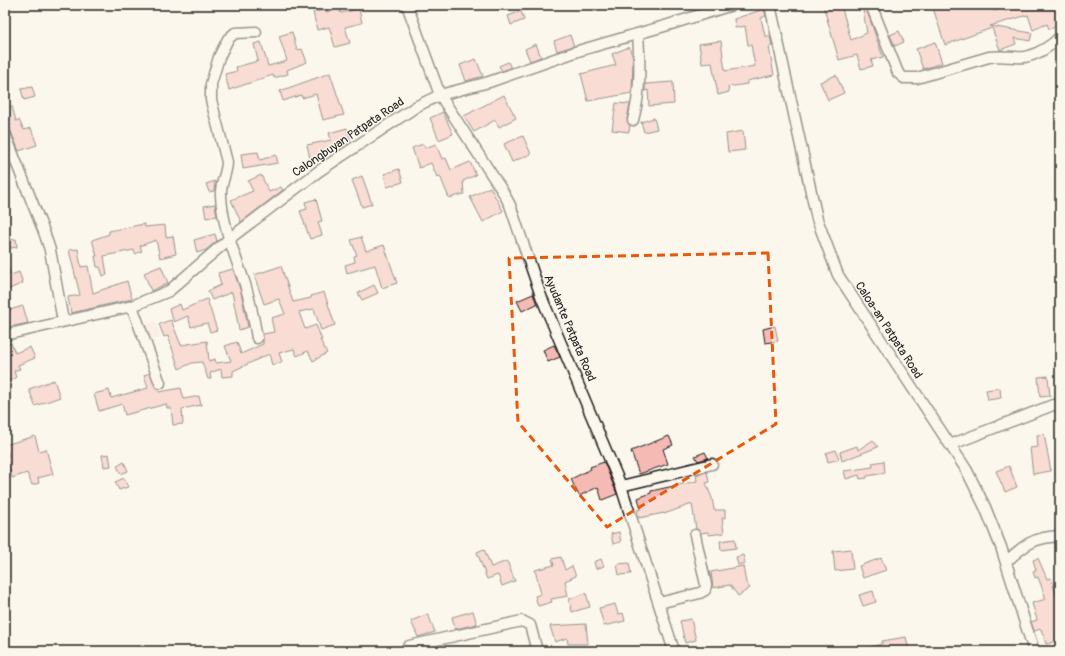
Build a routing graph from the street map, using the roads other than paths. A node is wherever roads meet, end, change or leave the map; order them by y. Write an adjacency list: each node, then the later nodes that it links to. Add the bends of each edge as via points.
1 (407, 5): 8 (street, Ayudante Patpata Road)
2 (732, 5): 6 (street, Calongbuyan Patpata Road)
3 (770, 5): 18 (street, Caloa-an Patpata Road, via 817,219 838,275)
4 (871, 5): 7 (street, via 898,73 904,78 917,78 998,55 1024,57 1034,54)
5 (256, 32): 11 (street, via 235,33 228,39 219,57 211,84 211,100 227,162 221,194)
6 (638, 34): 8 (street, Calongbuyan Patpata Road, via 578,51 489,82); 9 (street, via 640,88)
7 (1060, 37)
8 (440, 95): 11 (street, Calongbuyan Patpata Road, via 417,106 319,171); 20 (street, Ayudante Patpata Road, via 504,192 541,296)
9 (633, 120)
10 (5, 134): 13 (street, via 44,232 53,264)
11 (229, 239): 12 (street, Calongbuyan Patpata Road, via 164,294); 15 (street, via 245,286)
12 (132, 306): 13 (street, Calongbuyan Patpata Road); 16 (street)
13 (63, 321): 14 (street, Calongbuyan Patpata Road)
14 (5, 335)
15 (257, 338)
16 (160, 383)
17 (1060, 406): 18 (street, via 1053,405)
18 (950, 445): 23 (street, Caloa-an Patpata Road, via 966,469 985,508)
19 (712, 464): 20 (street)
20 (621, 486): 24 (street, Ayudante Patpata Road)
21 (695, 535): 24 (street, via 706,585 704,590)
22 (1060, 536): 23 (street, via 1040,537 1031,541)
23 (1006, 562): 28 (street, Caloa-an Patpata Road)
24 (659, 603): 27 (street, Ayudante Patpata Road)
25 (404, 651): 26 (street, via 409,646 522,621 530,625)
26 (537, 651)
27 (674, 651)
28 (1034, 651)

